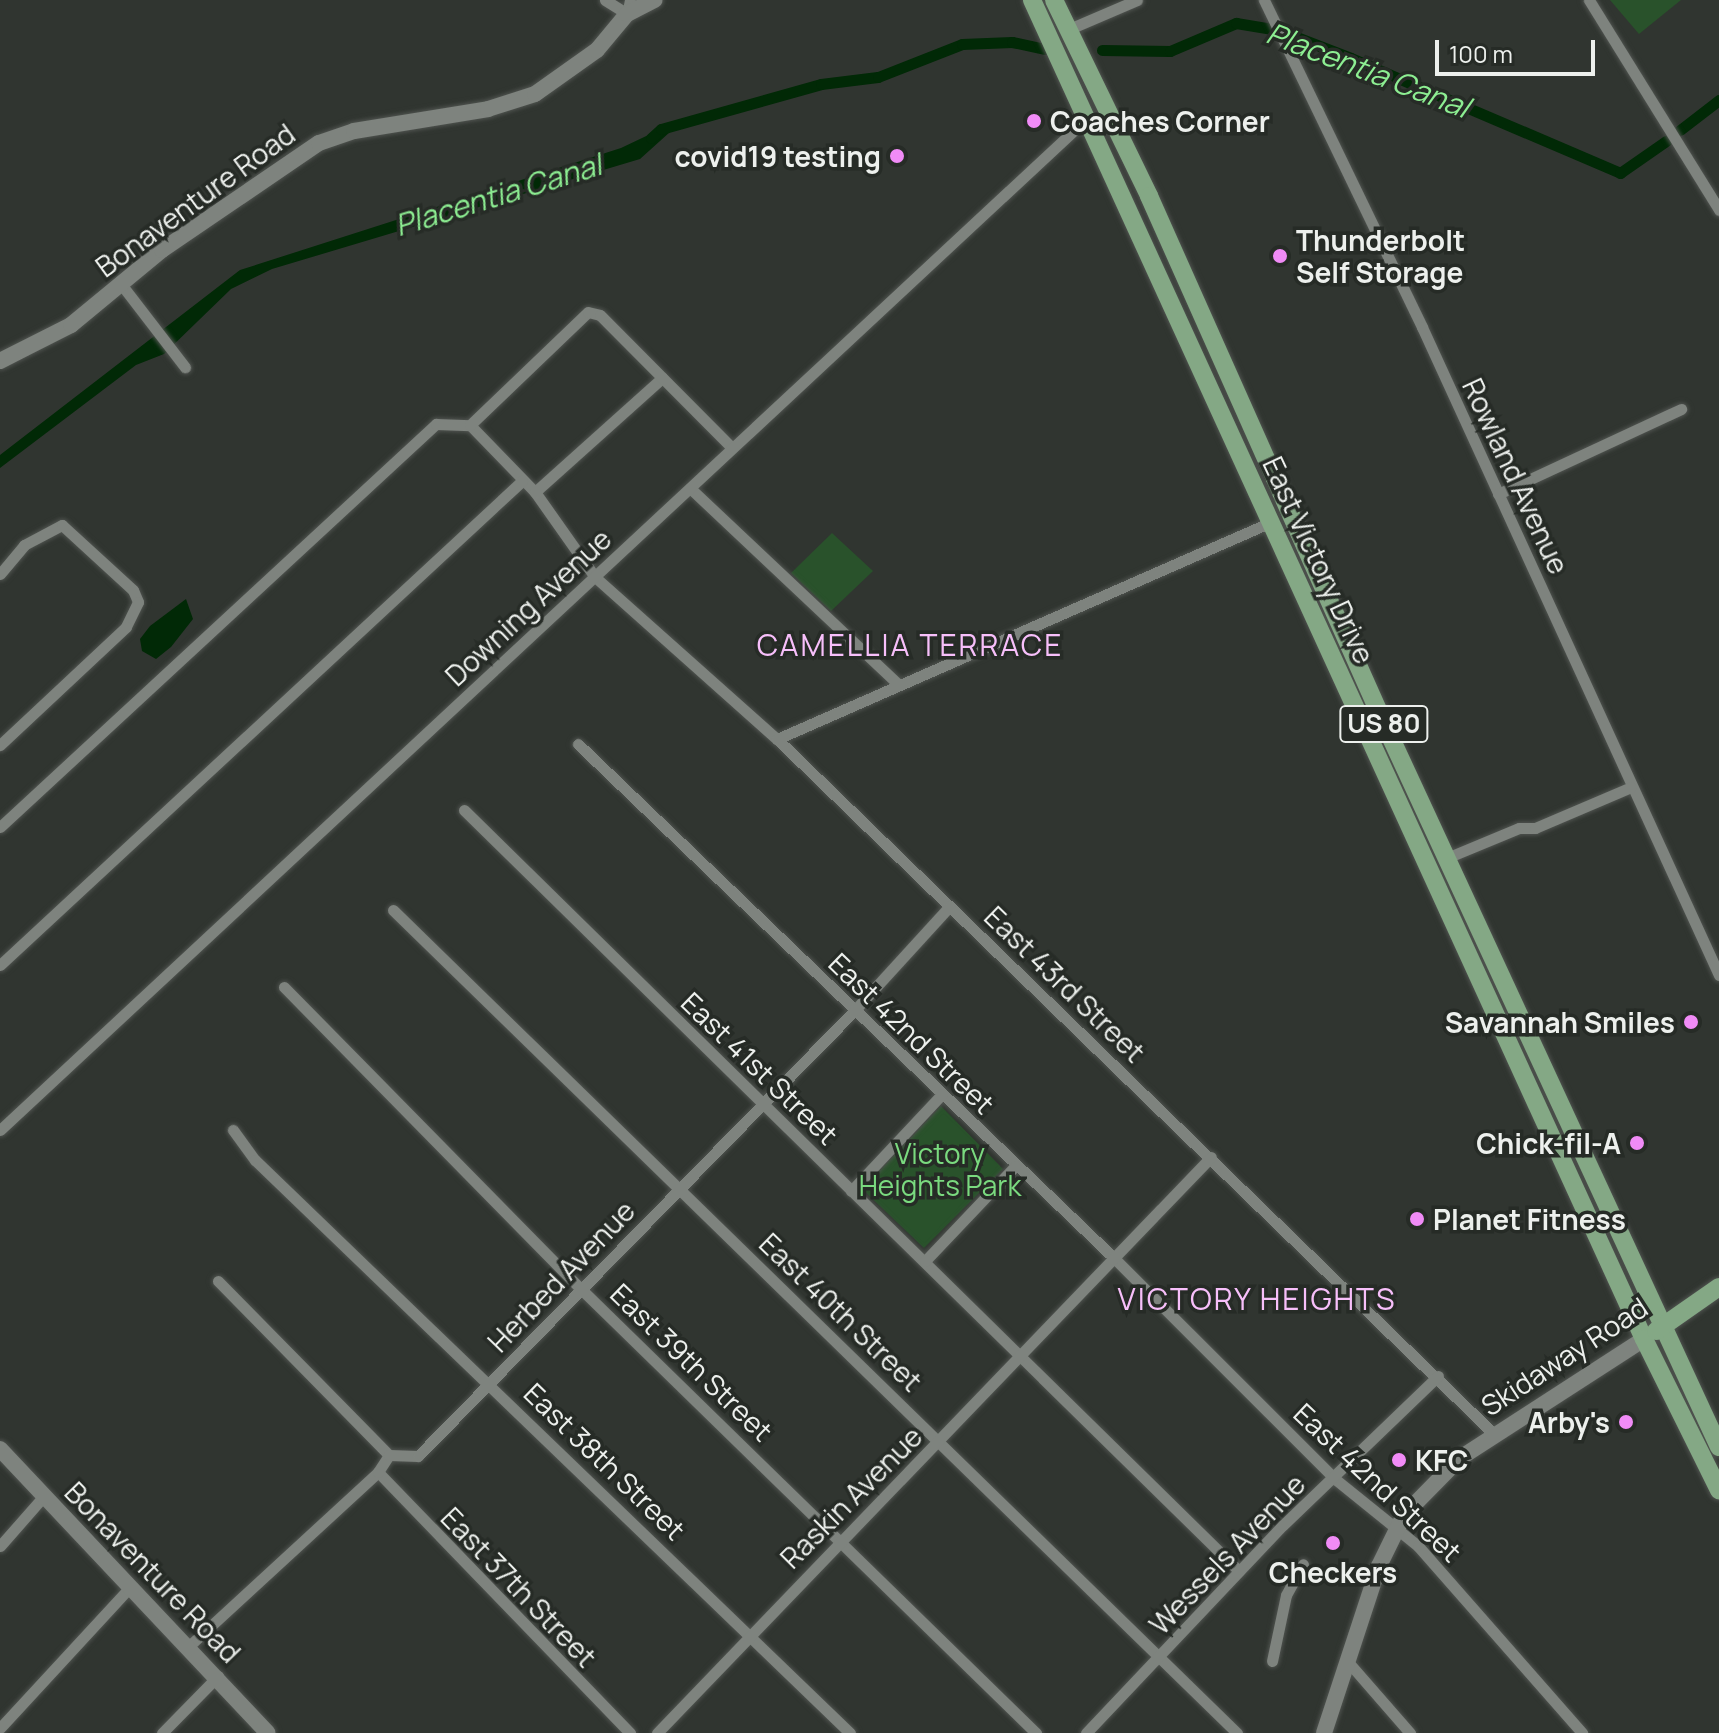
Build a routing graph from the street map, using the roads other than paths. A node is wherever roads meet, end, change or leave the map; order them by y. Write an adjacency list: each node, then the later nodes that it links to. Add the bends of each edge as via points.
1 (605, 0): 8 (street)
2 (655, 0): 8 (street)
3 (1032, 0): 10 (main road, East Victory Drive / US 80)
4 (1054, 0): 9 (main road, East Victory Drive / US 80)
5 (1137, 0): 9 (street)
6 (1264, 0): 25 (street, Rowland Avenue)
7 (1589, 0): 12 (street)
8 (629, 7): 13 (street, Bonaventure Road, via 597,50 535,94 488,109 354,131 319,143 244,191)
9 (1067, 30): 11 (main road, East Victory Drive / US 80)
10 (1087, 118): 11 (main road, via 1100,120 1126,172); 19 (main road, East Victory Drive / US 80); 21 (street, Downing Avenue)
11 (1143, 185): 18 (main road, East Victory Drive / US 80)
12 (1719, 210)
13 (121, 284): 14 (street, Bonaventure Road, via 71,325); 15 (street)
14 (0, 361)
15 (185, 367)
16 (662, 378): 20 (street, via 600,315 588,312); 21 (street); 24 (street)
17 (1681, 409): 25 (street)
18 (1245, 413): 19 (main road); 30 (main road, East Victory Drive / US 80)
19 (1225, 421): 26 (main road, East Victory Drive / US 80)
20 (470, 425): 22 (street, East 43rd Street); 36 (street, via 436,424)
21 (731, 447): 23 (street, Downing Avenue)
22 (522, 481): 24 (street, East 43rd Street); 40 (street)
23 (691, 489): 28 (street, Downing Avenue); 29 (street)
24 (535, 492): 28 (street, East 43rd Street)
25 (1498, 494): 34 (street, Rowland Avenue)
26 (1271, 522): 29 (street); 30 (main road, East Victory Drive / US 80)
27 (0, 574): 33 (street, via 24,545 62,525 133,590 138,602 126,627)
28 (595, 577): 31 (street, East 43rd Street); 46 (street, Downing Avenue)
29 (898, 684): 31 (street)
30 (1369, 714): 37 (main road, East Victory Drive / US 80); 58 (main road, East Victory Drive / US 80)
31 (777, 739): 38 (street, East 43rd Street)
32 (578, 744): 43 (street, East 42nd Street)
33 (0, 745)
34 (1631, 787): 37 (street); 41 (street, Rowland Avenue)
35 (464, 810): 45 (street, East 41st Street)
36 (0, 827)
37 (1449, 857): 57 (main road, East Victory Drive / US 80)
38 (949, 907): 43 (street, Herbed Avenue); 48 (street, East 43rd Street)
39 (393, 910): 50 (street, East 40th Street)
40 (0, 965)
41 (1719, 975)
42 (284, 987): 56 (street, East 39th Street)
43 (854, 1011): 44 (street, East 42nd Street); 45 (street, Herbed Avenue)
44 (942, 1094): 49 (street, East 42nd Street); 51 (street)
45 (763, 1105): 50 (street, Herbed Avenue); 51 (street, East 41st Street)
46 (0, 1130)
47 (233, 1130): 61 (street, East 38th Street, via 255,1160)
48 (1211, 1157): 52 (street, Raskin Avenue); 60 (street, East 43rd Street)
49 (1015, 1166): 52 (street, East 42nd Street); 53 (street)
50 (680, 1188): 56 (street, Herbed Avenue); 63 (street, East 40th Street)
51 (851, 1191): 53 (street, East 41st Street)
52 (1114, 1258): 59 (street, Raskin Avenue); 68 (street, East 42nd Street)
53 (925, 1261): 59 (street, East 41st Street)
54 (218, 1281): 66 (street)
55 (1719, 1287): 57 (main road, Skidaway Road)
56 (581, 1289): 61 (street, Herbed Avenue); 72 (street, East 39th Street)
57 (1666, 1324): 58 (main road, Skidaway Road); 64 (main road, East Victory Drive / US 80)
58 (1644, 1339): 62 (street, Skidaway Road); 69 (main road, East Victory Drive / US 80)
59 (1020, 1356): 63 (street, Raskin Avenue); 75 (street, East 41st Street)
60 (1438, 1376): 62 (street, East 43rd Street); 68 (street, Wessels Avenue)
61 (491, 1384): 66 (street, Herbed Avenue, via 418,1456); 77 (street, East 38th Street)
62 (1494, 1434): 71 (street, Skidaway Road, via 1428,1486)
63 (940, 1443): 72 (street, Raskin Avenue); 79 (street, East 40th Street)
64 (1719, 1447)
65 (0, 1449): 70 (street, Bonaventure Road)
66 (389, 1455): 67 (street)
67 (378, 1472): 78 (street); 86 (street, East 37th Street)
68 (1335, 1479): 71 (street, East 42nd Street); 75 (street, Wessels Avenue)
69 (1719, 1490)
70 (44, 1496): 73 (street); 76 (street, Bonaventure Road)
71 (1395, 1530): 81 (street, Skidaway Road); 94 (street, East 42nd Street, via 1418,1546)
72 (839, 1539): 77 (street, Raskin Avenue); 89 (street, East 39th Street)
73 (0, 1546)
74 (1303, 1564): 80 (street, via 1286,1595)
75 (1239, 1571): 79 (street, Wessels Avenue)
76 (129, 1588): 78 (street, Bonaventure Road); 83 (street)
77 (750, 1635): 87 (street, Raskin Avenue); 88 (street, East 38th Street)
78 (189, 1646): 82 (street, Bonaventure Road)
79 (1159, 1657): 90 (street, Wessels Avenue); 91 (street, East 40th Street)
80 (1272, 1661)
81 (1349, 1663): 92 (street, Skidaway Road); 93 (street)
82 (218, 1676): 84 (street); 85 (street, Bonaventure Road)
83 (0, 1728)
84 (162, 1733)
85 (268, 1733)
86 (630, 1733)
87 (657, 1733)
88 (850, 1733)
89 (1036, 1733)
90 (1086, 1733)
91 (1237, 1733)
92 (1324, 1733)
93 (1410, 1733)
94 (1582, 1733)

